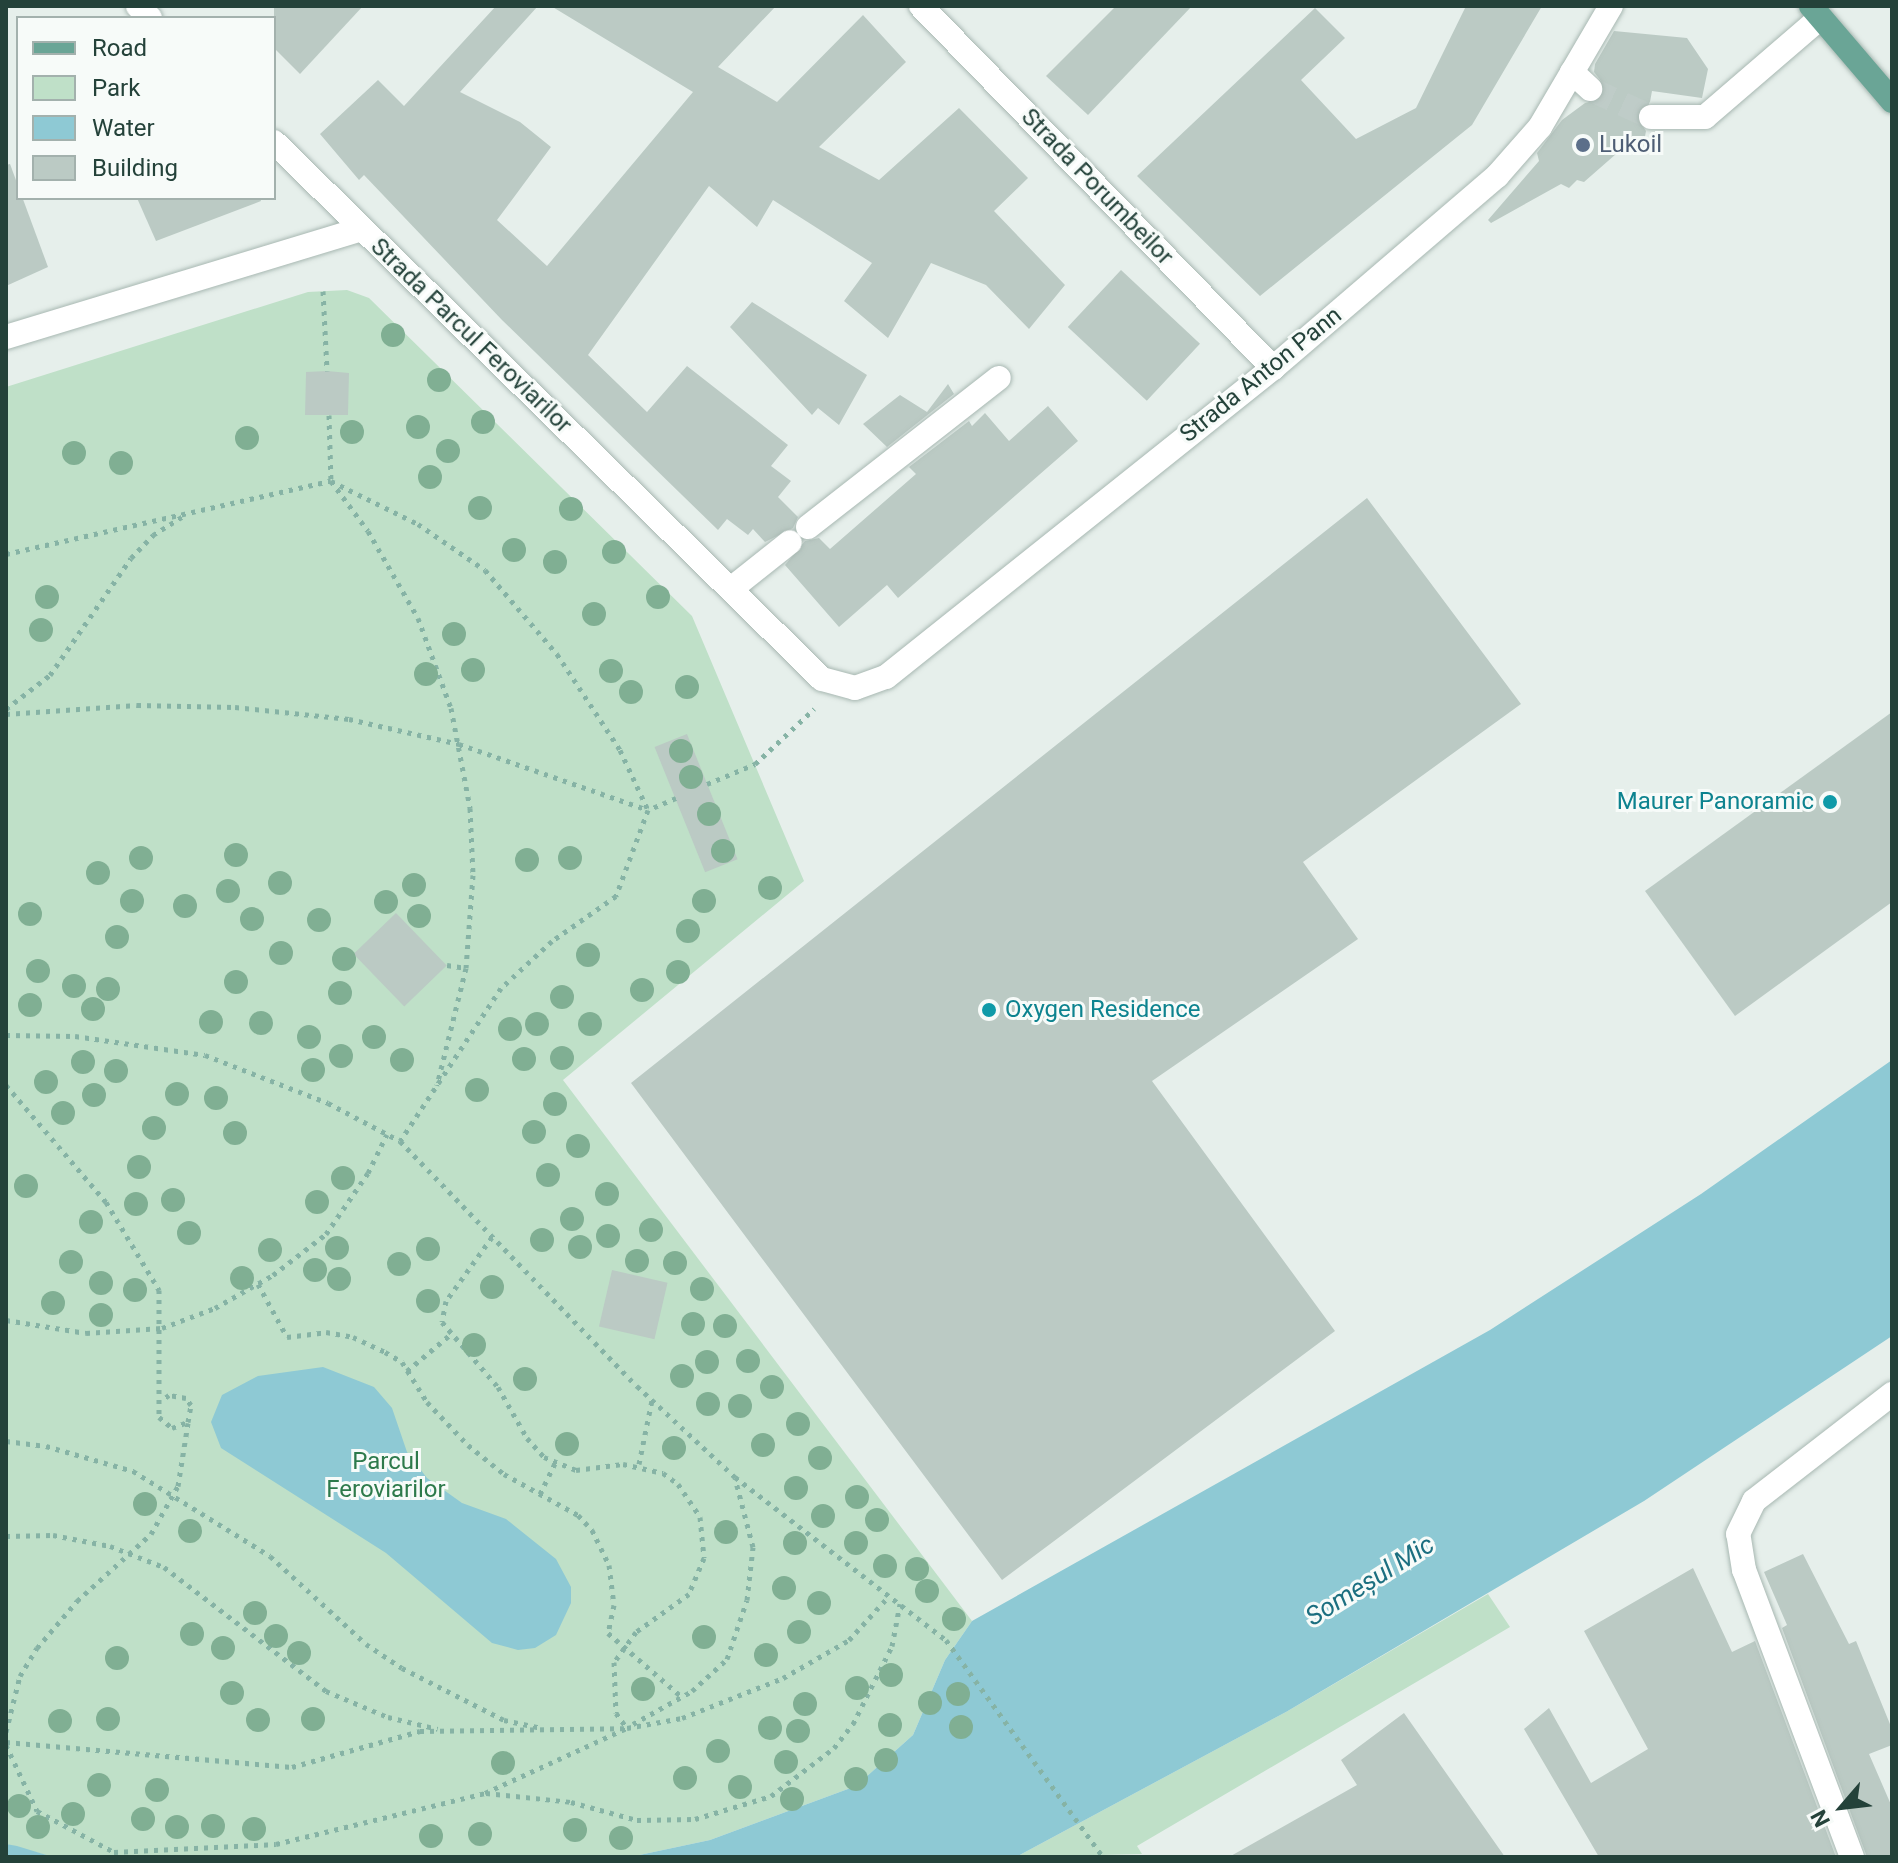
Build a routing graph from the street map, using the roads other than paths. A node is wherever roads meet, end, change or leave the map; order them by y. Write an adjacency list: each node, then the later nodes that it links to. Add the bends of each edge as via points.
1 (921, 6): 11 (street, Strada Porumbeilor)
2 (1611, 6): 4 (street, Strada Anton Pann)
3 (1816, 12): 6 (main road); 7 (street, via 1705,117)
4 (1572, 72): 5 (street); 11 (street, Strada Anton Pann, via 1540,127 1497,176)
5 (1590, 89)
6 (1892, 101)
7 (1651, 117)
8 (276, 144): 9 (street)
9 (361, 229): 10 (street, Strada Parcul Feroviarilor); 13 (street, Strada Parcul Feroviarilor)
10 (6, 337)
11 (1273, 368): 14 (street, Strada Anton Pann, via 886,677)
12 (999, 378): 13 (street)
13 (731, 589): 14 (street, Strada Parcul Feroviarilor, via 822,679)
14 (855, 688)
15 (1892, 1394): 16 (street, via 1754,1501 1738,1534 1744,1570)
16 (1852, 1857)

